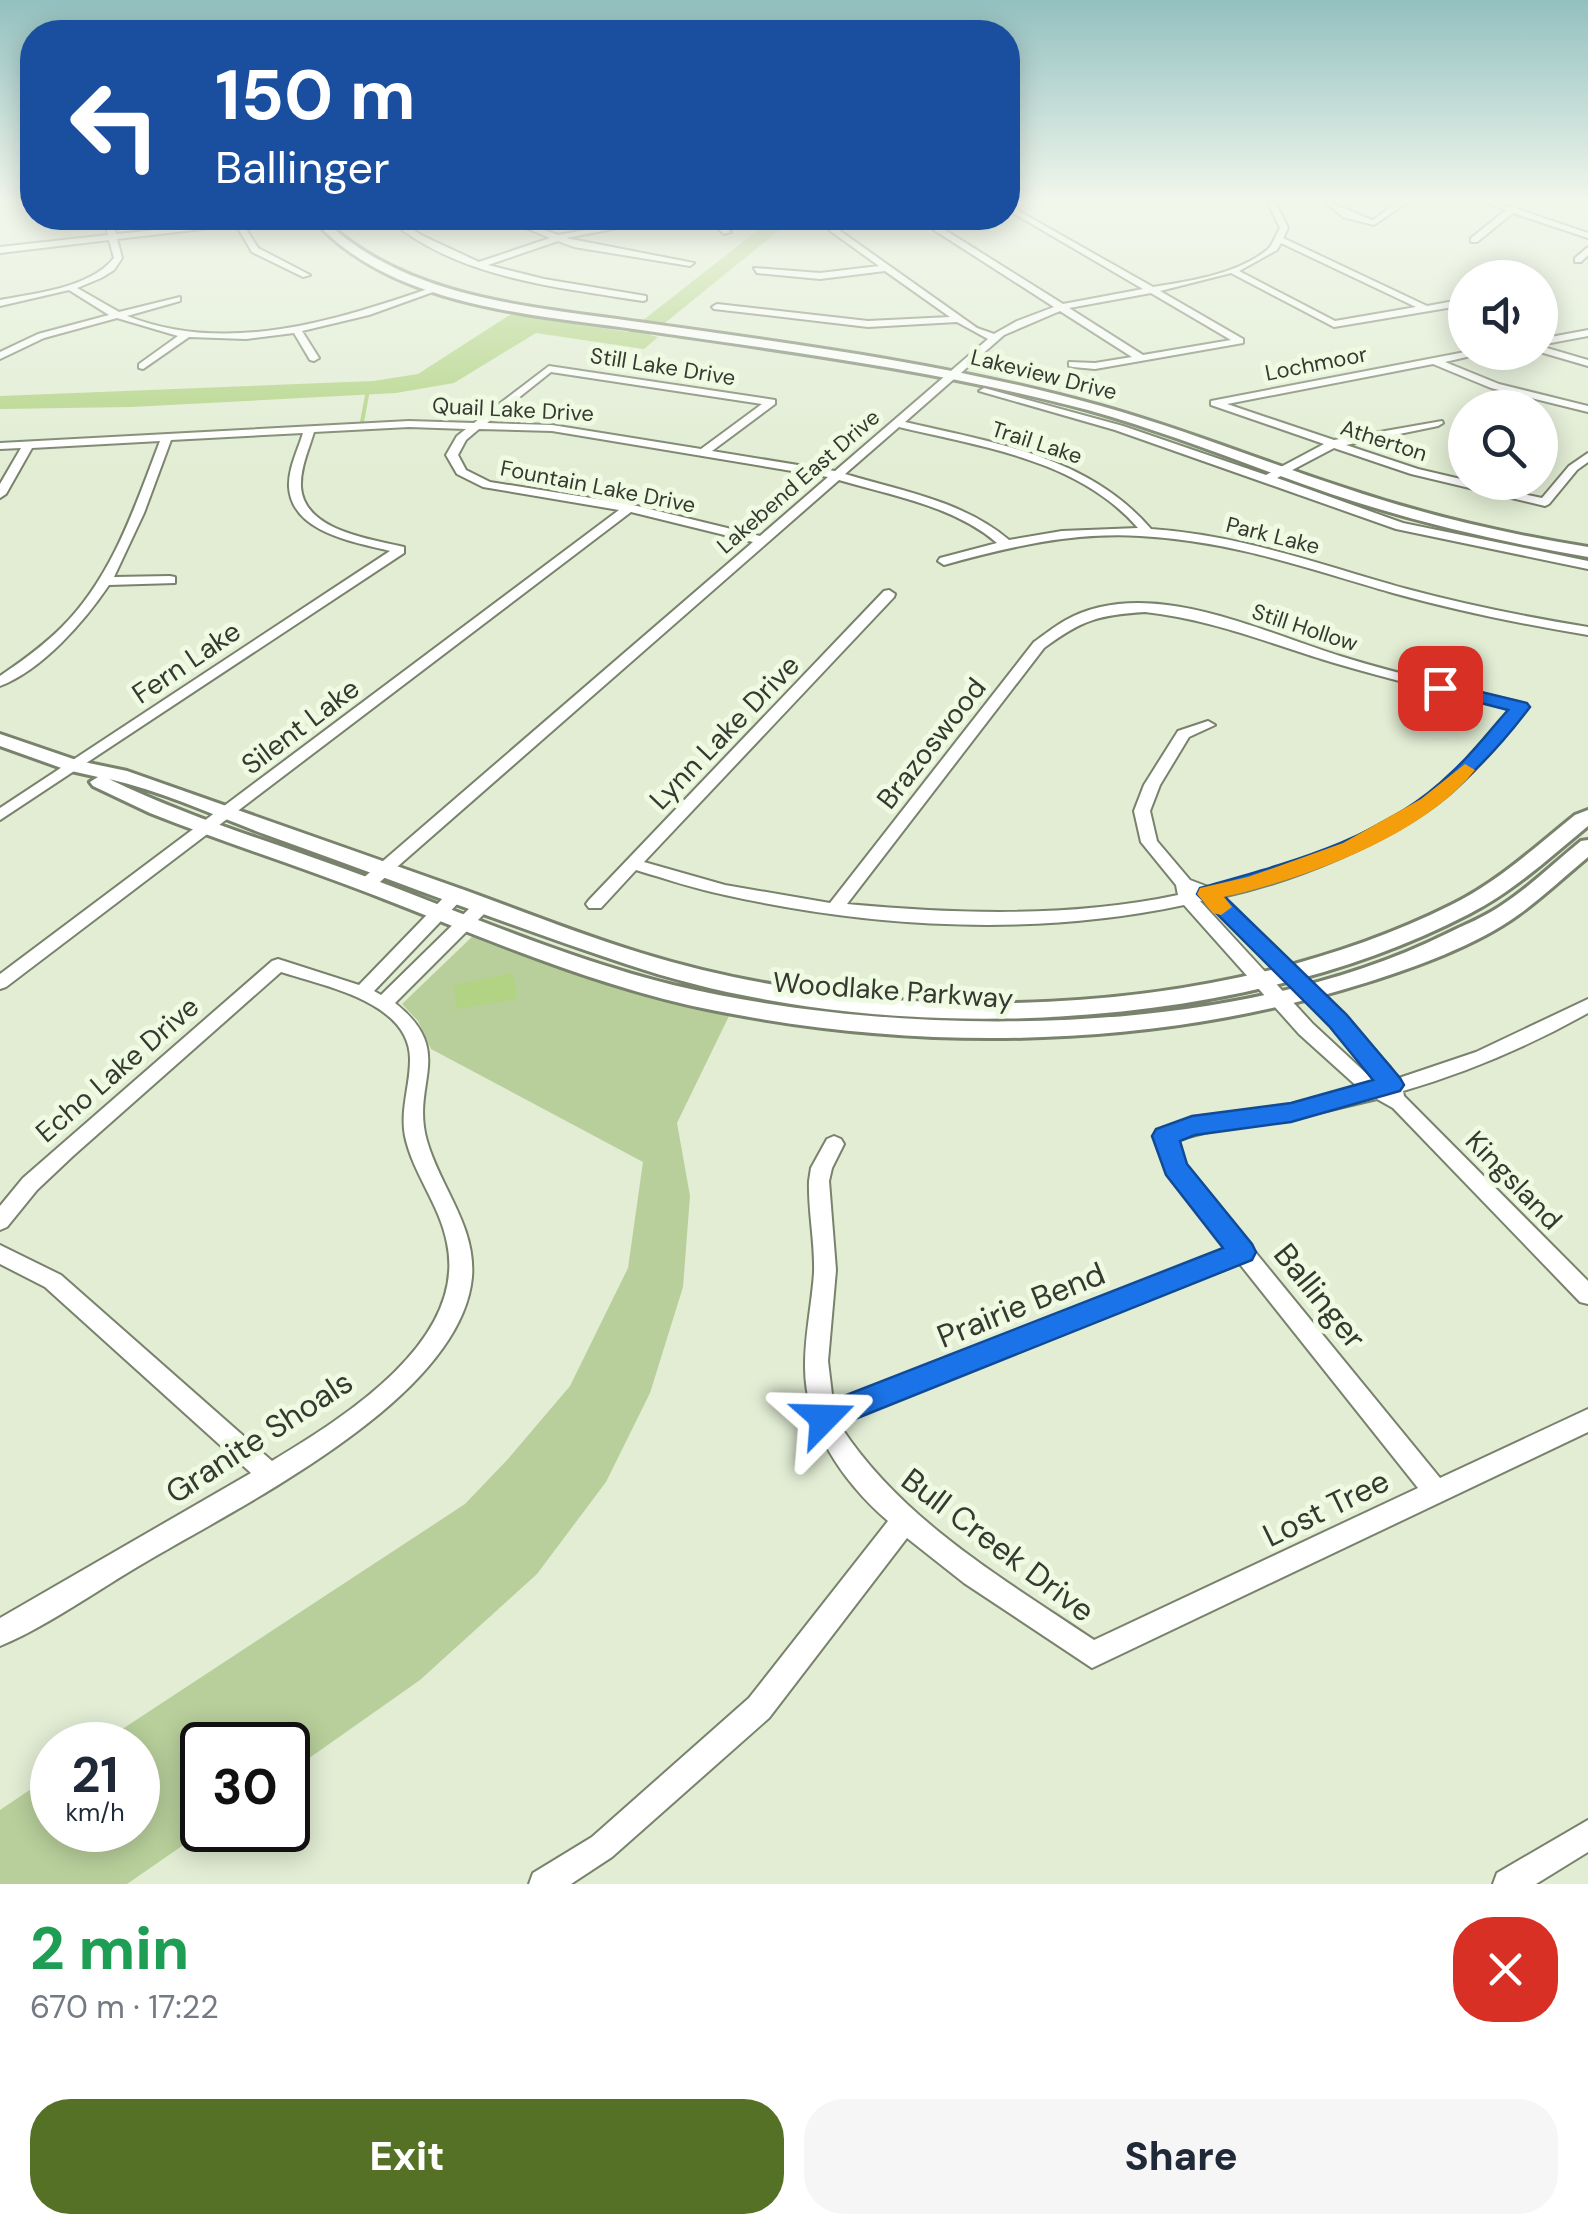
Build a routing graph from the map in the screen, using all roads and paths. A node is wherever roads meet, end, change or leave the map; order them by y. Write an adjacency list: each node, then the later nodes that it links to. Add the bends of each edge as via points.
1 (48, 291): 14 (street)
2 (76, 291): 19 (street)
3 (432, 291): 21 (street)
4 (452, 291): 36 (street, Lakeview Drive, via 534,311)
5 (600, 291): 12 (street)
6 (918, 291): 20 (street)
7 (1037, 291): 17 (street)
8 (1146, 291): 17 (street, Lakebend East Drive)
9 (1153, 291): 29 (street, via 1240,341)
10 (1272, 291): 18 (street, via 1334,324)
11 (1388, 291): 18 (street)
12 (642, 298)
13 (177, 299): 19 (street)
14 (0, 303)
15 (1448, 305): 18 (street)
16 (717, 306): 20 (street, via 888,328)
17 (1062, 307): 24 (street, Lakebend East Drive); 29 (street)
18 (1425, 309)
19 (117, 315): 22 (street); 27 (street)
20 (958, 320): 24 (street)
21 (296, 330): 22 (street); 28 (street)
22 (188, 333): 34 (street)
23 (1588, 333): 25 (street)
24 (994, 338): 36 (street, Lakebend East Drive)
25 (1558, 341)
26 (1558, 352): 32 (street)
27 (0, 356)
28 (314, 358)
29 (1141, 358): 33 (street)
30 (1448, 359): 31 (street, Lochmoor)
31 (1436, 361): 38 (street, Lochmoor); 39 (street, via 1495,386)
32 (1588, 363)
33 (1073, 364)
34 (143, 366)
35 (549, 369): 42 (street, Fountain Lake Drive); 48 (street, Still Lake Drive, via 771,402)
36 (952, 374): 40 (street, Lakebend East Drive); 50 (street, Lakeview Drive, via 1138,421)
37 (984, 391): 52 (street, via 1119,428)
38 (1215, 403): 46 (street, Atherton)
39 (1588, 409)
40 (895, 423): 51 (street, Lakebend East Drive); 55 (street, Trail Lake, via 1082,478 1122,502)
41 (1438, 423): 46 (street)
42 (479, 424): 43 (street, Quail Lake Drive); 48 (street, Quail Lake Drive); 54 (street, Fountain Lake Drive, via 460,438 452,455 472,480)
43 (310, 429): 44 (street, Quail Lake Drive); 69 (street, Fern Lake, via 295,488 303,508 344,534 400,550)
44 (168, 437): 45 (street, Quail Lake Drive); 62 (street)
45 (29, 444): 47 (street, Quail Lake Drive); 53 (street)
46 (1332, 444): 49 (street, Atherton, via 1415,472 1544,502); 50 (street)
47 (0, 446)
48 (705, 451): 51 (street, Quail Lake Drive)
49 (1588, 456)
50 (1282, 471): 52 (street); 58 (street, Lakeview Drive, via 1420,516)
51 (836, 475): 56 (street, Lakebend East Drive); 57 (street, Quail Lake Drive, via 950,508)
52 (1267, 480): 60 (street, via 1400,526)
53 (0, 494)
54 (629, 508): 56 (street, Fountain Lake Drive); 70 (street, Silent Lake)
55 (1148, 532): 57 (street, Park Lake); 65 (street, Park Lake, via 1246,546 1402,592)
56 (761, 540): 76 (street, Lakebend East Drive)
57 (1005, 543): 59 (street, Park Lake)
58 (1588, 552)
59 (944, 561)
60 (1588, 565)
61 (170, 580): 62 (street)
62 (109, 581): 66 (street, via 72,626)
63 (889, 594): 75 (street, Lynn Lake Drive)
64 (1074, 620): 78 (street, Still Hollow, via 1117,610 1193,613 1372,670 1521,707 1456,780 1394,826 1320,860); 81 (street, Brazoswood, via 1039,645)
65 (1588, 632)
66 (0, 682)
67 (1208, 725): 77 (street, Kingsland, via 1183,734 1142,811 1149,842)
68 (0, 740): 69 (street, Woodlake Parkway)
69 (74, 766): 70 (street, Woodlake Parkway, via 120,774); 71 (street, Fern Lake); 73 (street, Woodlake Parkway)
70 (227, 812): 73 (street, Silent Lake); 76 (street, Woodlake Parkway)
71 (0, 816)
72 (1588, 816): 87 (street, Woodlake Parkway, via 1507,882 1458,910)
73 (208, 826): 76 (street, Woodlake Parkway); 89 (street, Silent Lake)
74 (1588, 846): 90 (street, Woodlake Parkway, via 1531,896 1481,926)
75 (633, 864): 80 (street, Lynn Lake Drive); 81 (street, via 727,890)
76 (375, 877): 79 (street, Woodlake Parkway)
77 (1185, 891): 78 (street); 81 (street, via 1120,909 1016,918); 84 (street, Kingsland)
78 (1208, 894): 83 (street, Kingsland)
79 (448, 904): 82 (street, Woodlake Parkway); 85 (street)
80 (595, 904)
81 (835, 908)
82 (475, 914): 86 (street); 88 (street, Woodlake Parkway, via 724,982 879,1004 1087,1005); 92 (street, Woodlake Parkway, via 621,977 796,1017 1004,1030 1168,1019)
83 (1248, 932): 84 (street); 87 (street, Kingsland)
84 (1223, 940): 88 (street, Kingsland)
85 (407, 946): 86 (street); 91 (street)
86 (433, 956): 91 (street)
87 (1290, 972): 88 (street, Woodlake Parkway); 90 (street, Kingsland)
88 (1258, 980): 92 (street, Kingsland)
89 (0, 983)
90 (1309, 991): 92 (street, Woodlake Parkway); 94 (street, Kingsland)
91 (373, 998): 98 (street, Echo Lake Drive, via 278,965 66,1150); 104 (street, Granite Shoals, via 406,1020 420,1050 414,1129 451,1211 461,1279 452,1311 392,1389)
92 (1277, 999): 95 (street, Kingsland)
93 (1583, 1016): 96 (street)
94 (1346, 1032): 95 (street); 96 (street, Kingsland)
95 (1320, 1040): 96 (street, Kingsland)
96 (1389, 1092): 99 (street, Ballinger, via 1165,1136 1175,1168); 101 (street, Kingsland)
97 (834, 1144): 102 (street, Bull Creek Drive, via 820,1173 825,1270 815,1358)
98 (0, 1221)
99 (1242, 1252): 102 (street, Prairie Bend); 105 (street, Ballinger)
100 (0, 1254): 104 (street, via 53,1281)
101 (1588, 1294)
102 (824, 1418): 106 (street, Bull Creek Drive, via 862,1482)
103 (1588, 1420): 105 (street, Lost Tree)
104 (270, 1475): 107 (street, Granite Shoals)
105 (1435, 1491): 108 (street, Lost Tree)
106 (904, 1521): 108 (street, Bull Creek Drive); 111 (street, via 759,1708 602,1847)
107 (0, 1633)
108 (1092, 1655)
109 (1588, 1835): 110 (street)
110 (1508, 1883)
111 (544, 1884)

